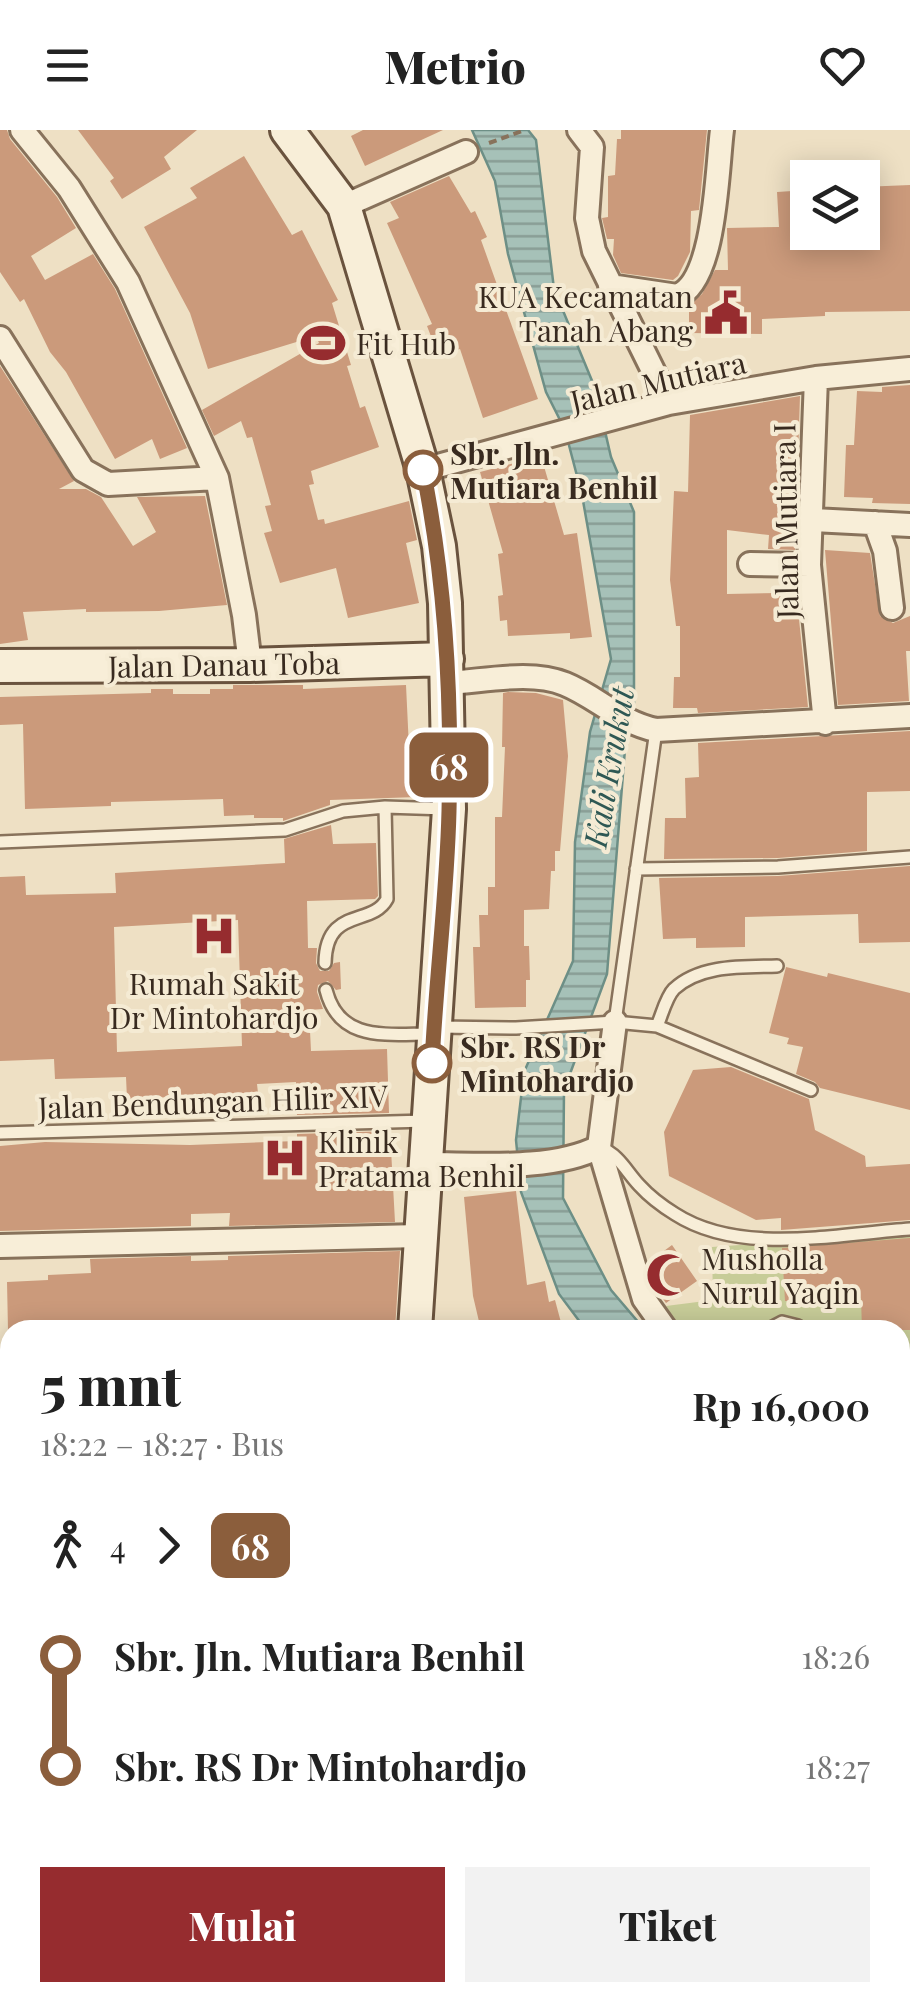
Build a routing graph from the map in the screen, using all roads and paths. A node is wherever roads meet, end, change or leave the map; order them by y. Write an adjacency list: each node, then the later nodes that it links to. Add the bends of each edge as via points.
1 (22, 130): 14 (street, via 69,188 128,282)
2 (286, 130): 7 (street)
3 (525, 130): 6 (path)
4 (722, 130): 8 (street, via 714,218 690,288 677,296)
5 (588, 135): 8 (street, via 587,218)
6 (466, 152): 7 (street)
7 (344, 206): 13 (street)
8 (610, 286): 12 (street)
9 (0, 338): 14 (street, via 82,470 108,484)
10 (910, 368): 11 (street, Jalan Mutiara)
11 (816, 378): 12 (street, Jalan Mutiara); 15 (street, Jalan Mutiara I)
12 (669, 402): 13 (street, Jalan Mutiara)
13 (423, 470): 23 (street, via 438,546)
14 (217, 478): 21 (street)
15 (812, 520): 16 (street); 19 (street, Jalan Mutiara I)
16 (875, 523): 17 (street); 20 (street)
17 (910, 525)
18 (750, 564): 19 (street)
19 (810, 565): 25 (street, Jalan Mutiara I)
20 (892, 608)
21 (250, 665): 22 (street, Jalan Danau Toba); 23 (street, Jalan Danau Toba)
22 (0, 666)
23 (448, 671): 26 (street, via 562,682); 28 (street)
24 (910, 716): 25 (street)
25 (826, 723): 26 (street)
26 (648, 728): 31 (lane)
27 (384, 807): 28 (lane); 29 (lane, via 286,830); 32 (lane, via 387,899 329,938)
28 (449, 810): 37 (street)
29 (0, 842)
30 (910, 857): 31 (lane)
31 (636, 869): 35 (lane)
32 (324, 963)
33 (777, 966): 36 (lane, via 696,975 672,991)
34 (326, 990): 37 (lane, via 330,1008 354,1028 388,1034)
35 (608, 1022): 36 (lane); 37 (lane); 41 (street)
36 (658, 1026): 38 (lane)
37 (433, 1030): 39 (street)
38 (811, 1090)
39 (428, 1120): 40 (lane, Jalan Bendungan Hilir XIV); 42 (street)
40 (0, 1133)
41 (599, 1147): 42 (street, via 566,1158); 43 (lane, via 671,1212 734,1237); 47 (street, via 644,1299)
42 (427, 1164): 44 (street)
43 (910, 1229)
44 (419, 1236): 45 (street); 46 (street)
45 (0, 1246)
46 (415, 1320)
47 (656, 1320)

